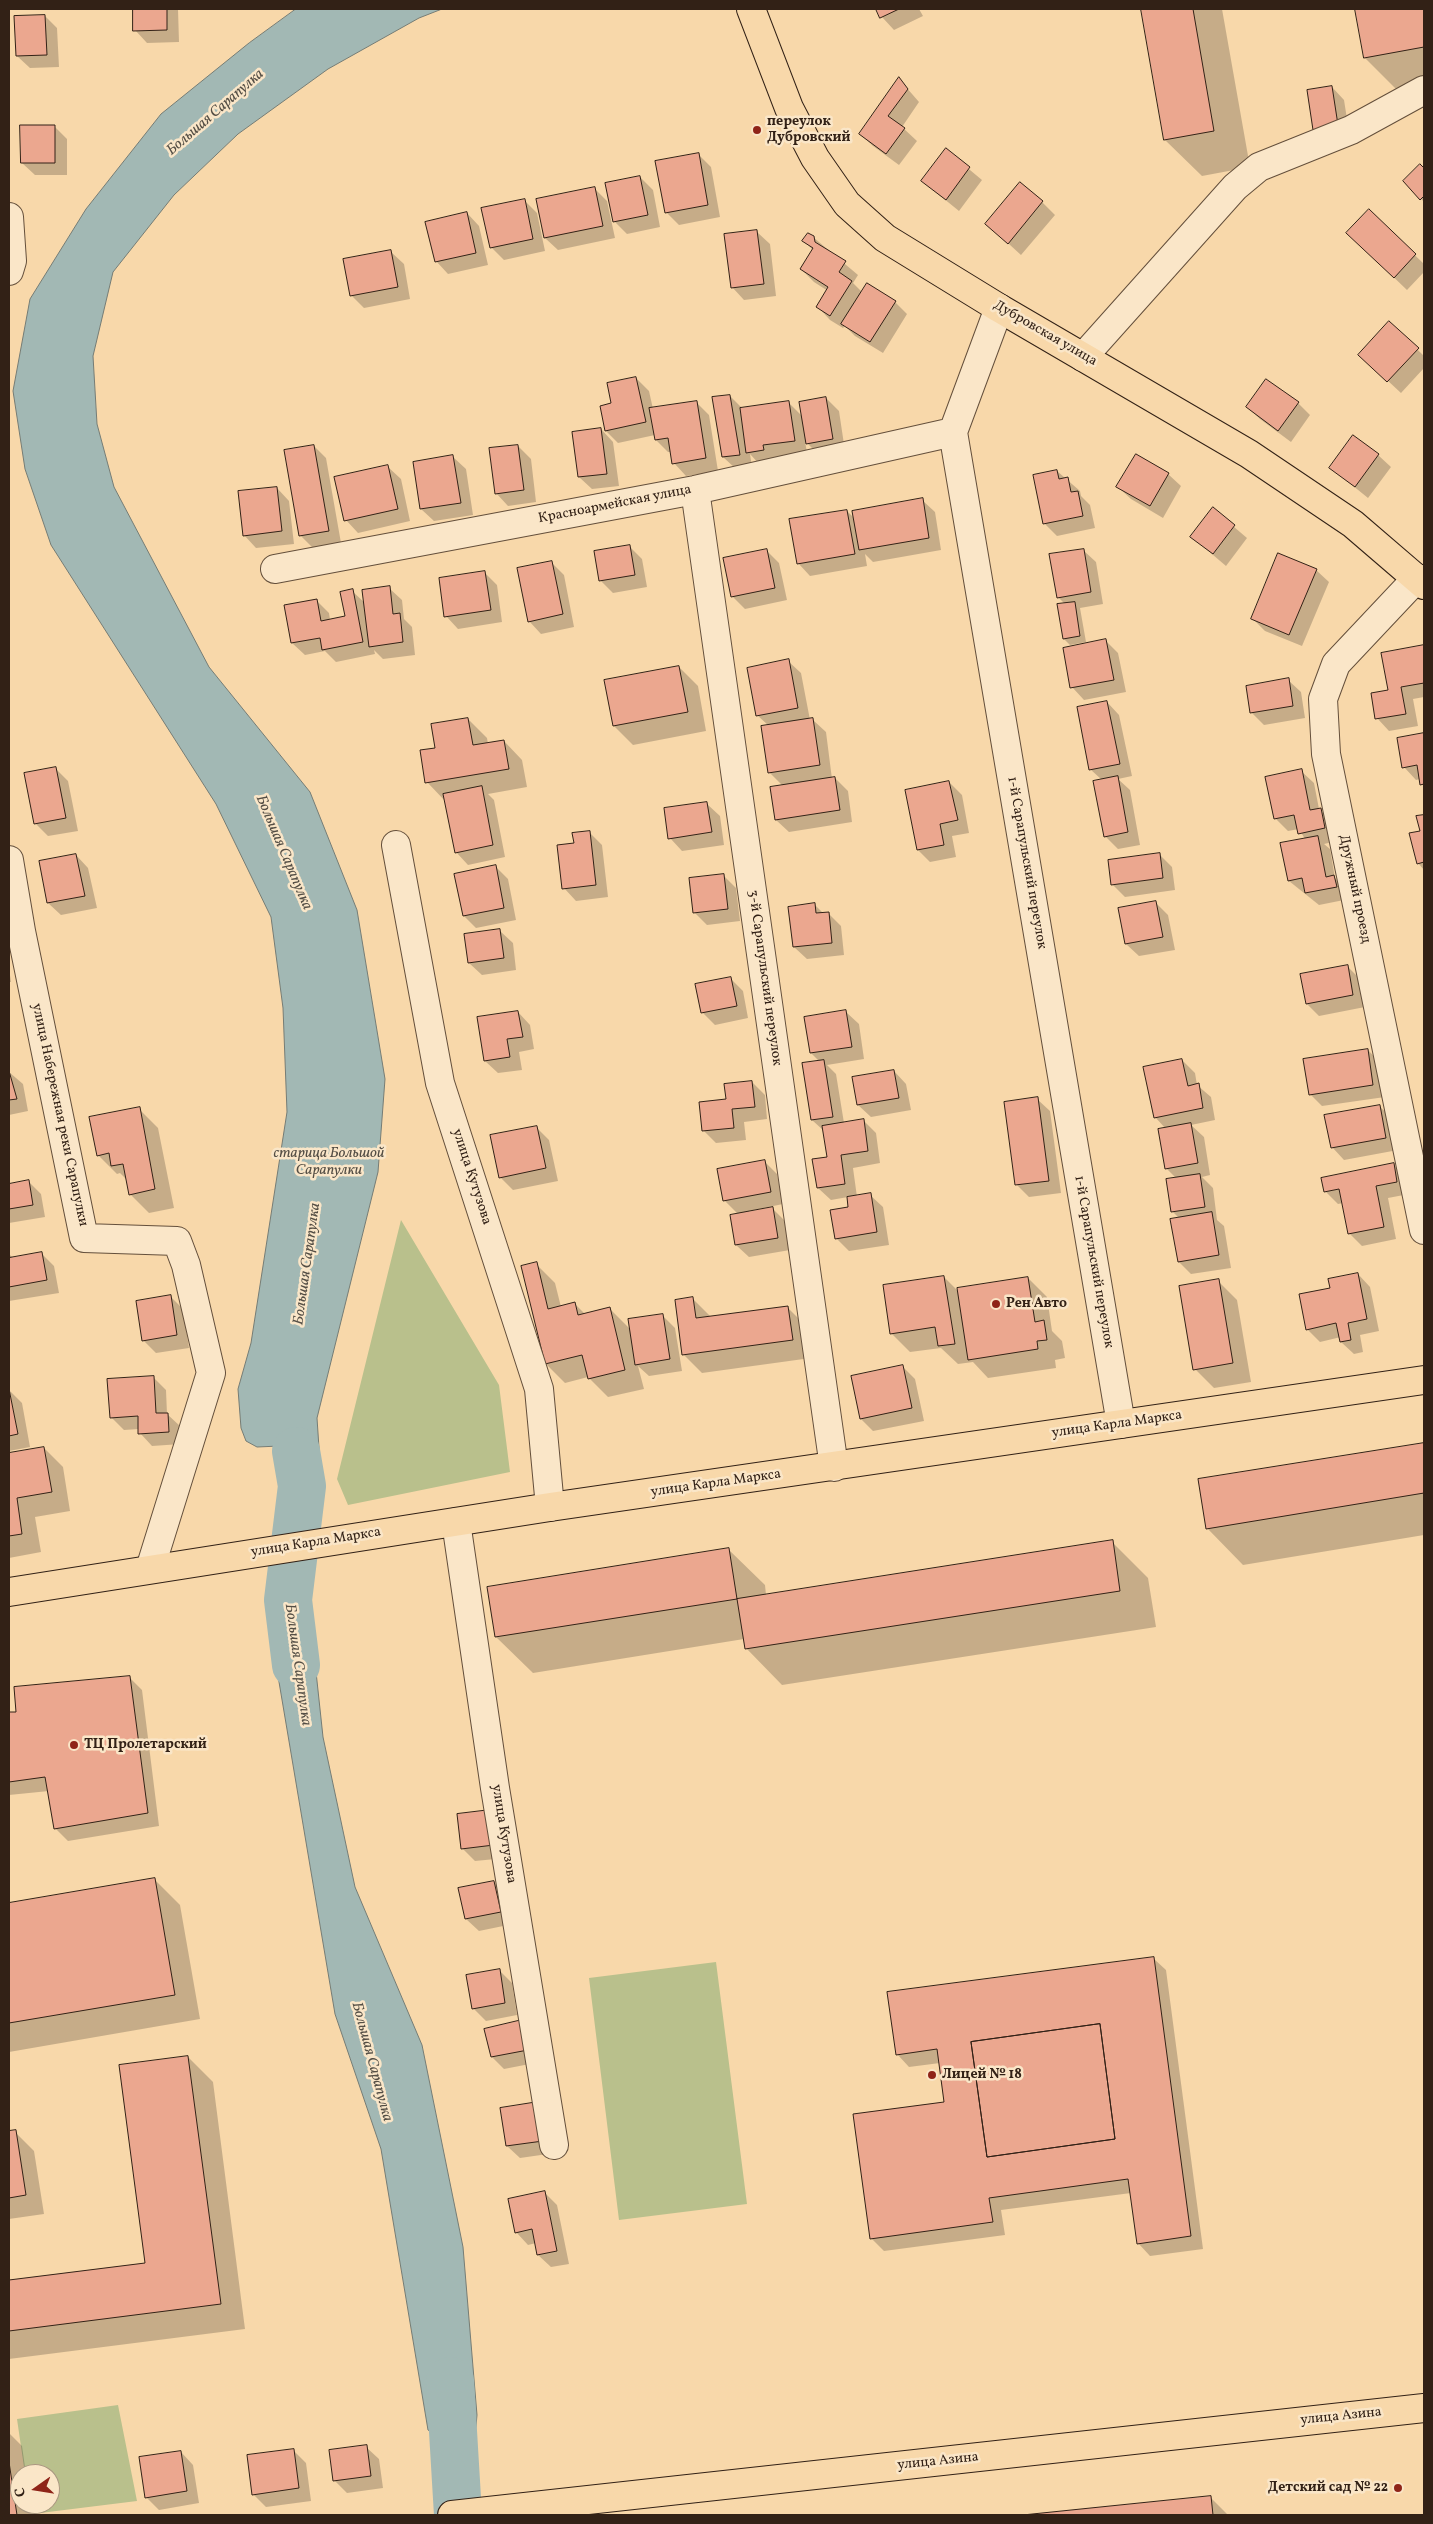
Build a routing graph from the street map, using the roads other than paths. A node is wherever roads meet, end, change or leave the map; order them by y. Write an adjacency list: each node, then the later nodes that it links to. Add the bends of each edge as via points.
1 (754, 17): 5 (main road, Дубровская улица, via 789,108 815,158 847,204 885,238)
2 (1424, 90): 6 (street, via 1351,130 1259,167 1235,187)
3 (9, 217): 4 (street, via 12,261)
4 (9, 271)
5 (999, 308): 6 (main road, Дубровская улица); 7 (street, 1-й Сарапульский переулок)
6 (1083, 357): 10 (main road, Дубровская улица, via 1249,454 1353,524)
7 (953, 432): 8 (street, Красноармейская улица); 15 (street, 1-й Сарапульский переулок)
8 (695, 490): 9 (street, Красноармейская улица); 16 (street, 3-й Сарапульский переулок)
9 (275, 569)
10 (1420, 582): 13 (street, Дружный проезд, via 1336,664 1323,699 1326,754)
11 (396, 845): 17 (street, улица Кутузова, via 440,1083 539,1389)
12 (9, 860): 19 (street, улица Набережная реки Сарапулки, via 84,1238 178,1241 211,1373)
13 (1424, 1230)
14 (1424, 1380): 15 (main road, улица Карла Маркса)
15 (1121, 1424): 16 (main road, улица Карла Маркса)
16 (834, 1467): 17 (main road, улица Карла Маркса)
17 (550, 1507): 18 (main road, улица Карла Маркса)
18 (456, 1522): 19 (main road, улица Карла Маркса); 21 (street, улица Кутузова, via 496,1798)
19 (150, 1569): 20 (main road, улица Карла Маркса)
20 (9, 1592)
21 (554, 2145)
22 (1424, 2408): 23 (main road, улица Азина)
23 (452, 2515)

